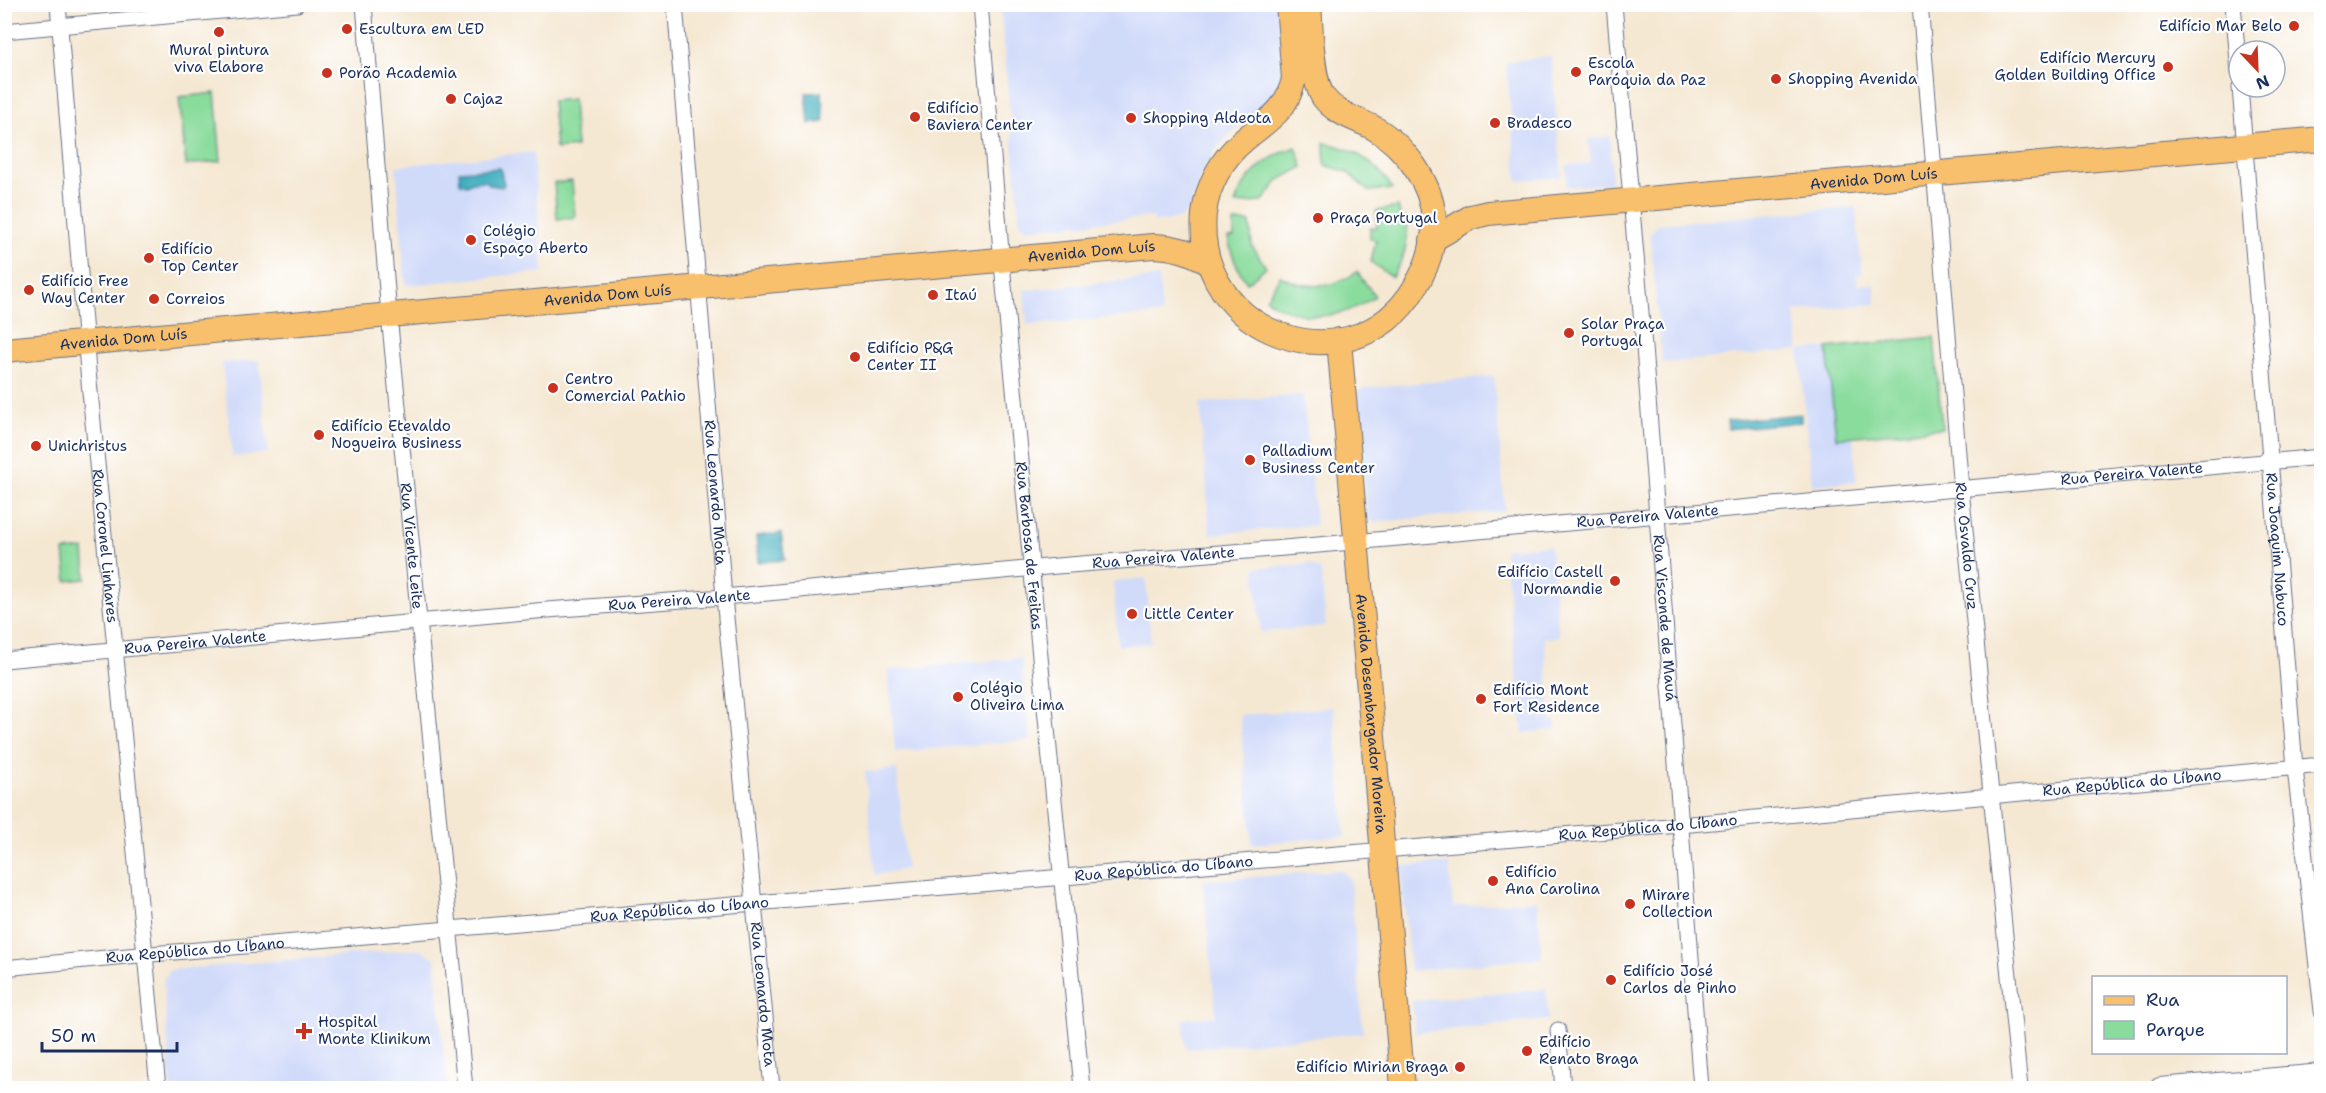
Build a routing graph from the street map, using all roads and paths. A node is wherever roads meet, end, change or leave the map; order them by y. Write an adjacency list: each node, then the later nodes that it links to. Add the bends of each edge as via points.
1 (58, 4): 11 (street, Rua Coronel Linhares)
2 (297, 4): 11 (street)
3 (364, 4): 23 (street, Rua Vicente Leite)
4 (675, 4): 22 (street, Rua Leonardo Mota)
5 (980, 4): 20 (street, Rua Barbosa de Freitas)
6 (1288, 4): 21 (main road, via 1294,80 1291,91 1275,117 1223,161 1204,215)
7 (1309, 4): 19 (main road, via 1316,77 1324,98 1340,112 1375,129 1410,160 1430,202 1434,219)
8 (1614, 4): 18 (street, Rua Visconde de Mauá)
9 (1920, 4): 17 (street, Rua Osvaldo Cruz)
10 (2233, 4): 13 (street)
11 (60, 26): 12 (street); 25 (street, Rua Coronel Linhares)
12 (4, 31)
13 (2236, 39)
14 (2241, 99): 16 (street, Rua Joaquim Nabuco)
15 (2322, 139): 16 (main road, Avenida Dom Luís)
16 (2245, 145): 17 (main road, Avenida Dom Luís); 28 (street, Rua Joaquim Nabuco)
17 (1935, 174): 18 (main road, Avenida Dom Luís); 29 (street, Rua Osvaldo Cruz)
18 (1631, 200): 19 (main road, Avenida Dom Luís, via 1477,215); 30 (street, Rua Visconde de Mauá)
19 (1432, 240): 24 (main road, via 1428,263 1401,306 1372,329)
20 (1002, 260): 21 (main road, Avenida Dom Luís, via 1163,246 1191,252); 22 (main road, Avenida Dom Luís); 32 (street, Rua Barbosa de Freitas)
21 (1208, 262): 24 (main road, via 1232,304 1260,326 1309,341)
22 (700, 287): 23 (main road, Avenida Dom Luís); 33 (street, Rua Leonardo Mota)
23 (389, 315): 25 (main road, Avenida Dom Luís); 34 (street, Rua Vicente Leite)
24 (1339, 340): 31 (main road, Avenida Desembargador Moreira)
25 (86, 343): 26 (main road, Avenida Dom Luís); 35 (street, Rua Coronel Linhares)
26 (4, 350)
27 (2322, 458): 28 (street, Rua Pereira Valente)
28 (2269, 463): 29 (street, Rua Pereira Valente); 38 (street, Rua Joaquim Nabuco)
29 (1961, 489): 30 (street, Rua Pereira Valente); 39 (street, Rua Osvaldo Cruz)
30 (1656, 515): 31 (street, Rua Pereira Valente); 40 (street, Rua Visconde de Mauá)
31 (1356, 542): 32 (street, Rua Pereira Valente); 41 (main road, Avenida Desembargador Moreira)
32 (1032, 568): 33 (street, Rua Pereira Valente); 42 (street, Rua Barbosa de Freitas)
33 (724, 597): 34 (street, Rua Pereira Valente); 43 (street, Rua Leonardo Mota)
34 (419, 621): 35 (street, Rua Pereira Valente); 44 (street, Rua Vicente Leite)
35 (114, 650): 36 (street, Rua Pereira Valente); 45 (street, Rua Coronel Linhares)
36 (4, 660)
37 (2322, 765): 38 (street, Rua República do Líbano)
38 (2295, 768): 39 (street, Rua República do Líbano); 47 (street, Rua Joaquim Nabuco)
39 (1991, 796): 40 (street, Rua República do Líbano); 57 (street, Rua Osvaldo Cruz)
40 (1680, 825): 41 (street, Rua República do Líbano); 56 (street, Rua Visconde de Mauá)
41 (1383, 850): 42 (street, Rua República do Líbano); 54 (main road, Avenida Desembargador Moreira)
42 (1061, 877): 43 (street, Rua República do Líbano); 53 (street, Rua Barbosa de Freitas)
43 (754, 903): 44 (street, Rua República do Líbano); 52 (street, Rua Leonardo Mota)
44 (449, 929): 45 (street, Rua República do Líbano); 51 (street, Rua Vicente Leite)
45 (144, 955): 46 (street, Rua República do Líbano); 50 (street, Rua Coronel Linhares)
46 (4, 968)
47 (2322, 1011)
48 (1558, 1030): 55 (street)
49 (2322, 1074): 58 (street)
50 (158, 1089)
51 (465, 1089)
52 (772, 1089)
53 (1082, 1089)
54 (1403, 1089)
55 (1563, 1089)
56 (1701, 1089)
57 (2020, 1089)
58 (2160, 1089)

